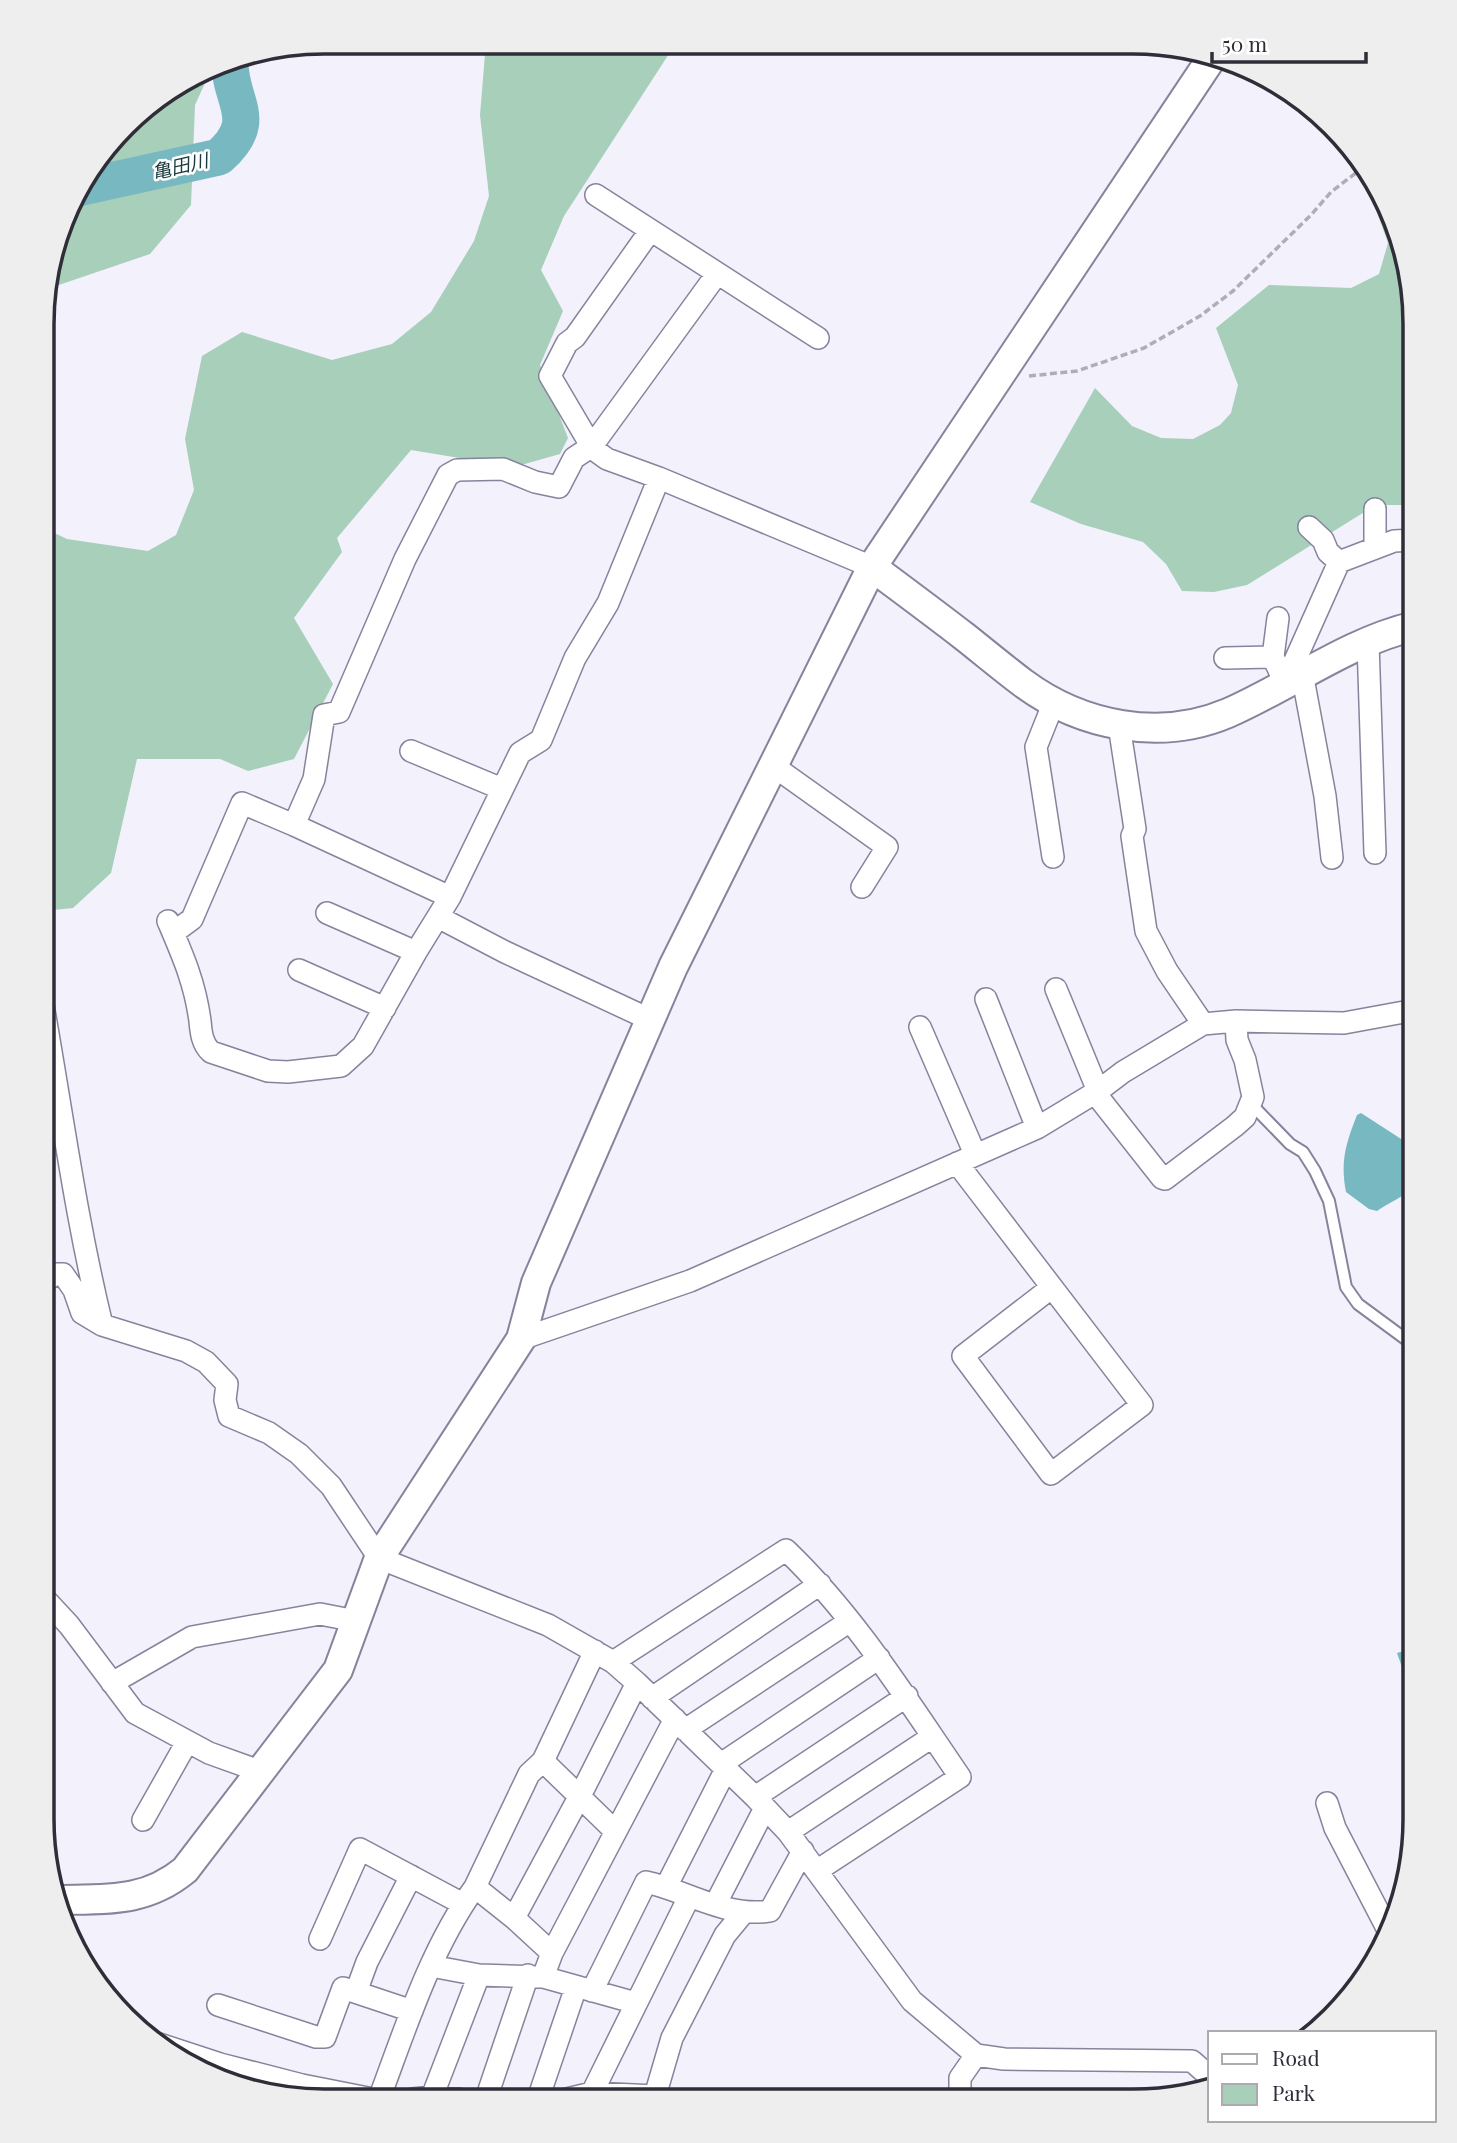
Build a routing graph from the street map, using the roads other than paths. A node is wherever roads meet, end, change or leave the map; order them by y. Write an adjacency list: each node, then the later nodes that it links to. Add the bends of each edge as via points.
1 (1207, 65): 13 (street)
2 (596, 195): 3 (street)
3 (650, 231): 4 (street); 6 (street, via 567,343 550,376)
4 (717, 274): 5 (street); 6 (street)
5 (818, 338)
6 (592, 446): 7 (street, via 607,459); 25 (street, via 574,457 559,487 503,470 457,470 448,475 405,559 339,712 324,715 314,779)
7 (659, 478): 13 (street); 24 (street, via 608,603 575,658 541,740 520,753)
8 (1375, 509): 11 (street)
9 (1309, 527): 12 (street)
10 (1403, 541): 11 (street)
11 (1375, 548): 12 (street)
12 (1339, 562): 19 (street)
13 (872, 566): 20 (street, via 1024,684); 23 (street)
14 (1278, 618): 17 (street)
15 (1403, 630): 16 (street)
16 (1368, 643): 19 (street); 26 (street)
17 (1273, 657): 18 (street); 19 (street)
18 (1225, 658)
19 (1293, 678): 21 (street, via 1224,715 1164,728); 28 (street, via 1325,796)
20 (1054, 702): 21 (street, via 1074,713); 27 (street, via 1036,747)
21 (1119, 725): 41 (street, via 1146,932)
22 (411, 751): 24 (street)
23 (772, 765): 29 (street, via 887,847); 39 (street)
24 (502, 789): 30 (street)
25 (295, 825): 30 (street); 37 (street, via 242,803 192,919 170,927 196,991 206,1048 268,1071 341,1066 363,1046)
26 (1376, 853)
27 (1053, 857)
28 (1332, 858)
29 (862, 887)
30 (450, 897): 32 (street)
31 (327, 912): 33 (street)
32 (438, 917): 33 (street); 39 (street)
33 (416, 952): 37 (street)
34 (299, 970): 37 (street)
35 (1056, 989): 44 (street)
36 (986, 999): 46 (street)
37 (385, 1008)
38 (1403, 1012): 40 (street, via 1344,1023)
39 (650, 1020): 52 (street, via 536,1283)
40 (1236, 1021): 41 (street); 45 (street, via 1253,1097)
41 (1203, 1024): 44 (street)
42 (920, 1027): 47 (street)
43 (54, 1071): 50 (street)
44 (1097, 1092): 45 (street, via 1165,1179 1235,1126); 46 (street)
45 (1250, 1107): 51 (lane, via 1303,1152 1315,1171 1329,1201 1346,1287 1358,1304)
46 (1037, 1128): 47 (street)
47 (966, 1158): 49 (street); 52 (street, via 690,1281)
48 (54, 1274): 50 (street, via 63,1274 82,1313)
49 (1051, 1288): 49 (street, via 1142,1405 1051,1474 962,1356)
50 (102, 1325): 53 (street, via 186,1351 206,1362 227,1384 229,1416 270,1433 299,1454 331,1486)
51 (1403, 1337)
52 (521, 1339): 53 (street)
53 (379, 1558): 56 (street); 58 (street, via 548,1625)
54 (820, 1584): 57 (street); 58 (street, via 786,1550); 61 (street)
55 (54, 1609): 60 (street)
56 (356, 1621): 60 (street, via 320,1614 192,1637); 68 (street, via 338,1670)
57 (850, 1621): 59 (street); 63 (street)
58 (604, 1656): 61 (street); 66 (street)
59 (879, 1658): 62 (street); 67 (street)
60 (113, 1683): 65 (street, via 135,1713)
61 (645, 1690): 63 (street); 69 (street)
62 (907, 1696): 64 (street); 70 (street)
63 (680, 1724): 67 (street); 73 (street)
64 (932, 1737): 74 (street); 76 (street, via 960,1777)
65 (187, 1742): 68 (street); 72 (street)
66 (543, 1761): 69 (street); 79 (street, via 529,1774)
67 (724, 1766): 70 (street); 78 (street)
68 (262, 1772): 81 (street, via 185,1870 167,1884 119,1898)
69 (579, 1797): 73 (street); 84 (street)
70 (760, 1802): 74 (street); 82 (street)
71 (1327, 1803): 85 (street, via 1335,1828)
72 (143, 1820)
73 (615, 1831): 87 (street)
74 (788, 1832): 75 (street)
75 (803, 1851): 76 (street); 83 (street, via 770,1911)
76 (818, 1870): 97 (street, via 912,2001)
77 (411, 1876): 79 (street); 86 (street, via 360,1849); 92 (street)
78 (666, 1887): 80 (street); 91 (street, via 646,1882)
79 (469, 1895): 84 (street); 88 (street)
80 (689, 1897): 82 (street); 93 (street)
81 (67, 1900)
82 (715, 1905): 83 (street)
83 (744, 1912): 105 (street, via 725,1935 672,2038)
84 (514, 1918): 87 (street)
85 (1383, 1919)
86 (320, 1939)
87 (552, 1953): 90 (street)
88 (431, 1966): 89 (street); 95 (street)
89 (479, 1975): 90 (street); 101 (street)
90 (535, 1976): 91 (street); 102 (street)
91 (584, 1989): 93 (street); 103 (street)
92 (356, 1992): 94 (street, via 343,1988 325,2037); 95 (street)
93 (636, 2003): 104 (street)
94 (218, 2005)
95 (412, 2011): 100 (street)
96 (188, 2052): 99 (street)
97 (976, 2055): 98 (street, via 1192,2061); 106 (street, via 960,2078)
98 (1208, 2075)
99 (319, 2089)
100 (383, 2089)
101 (427, 2089)
102 (490, 2089)
103 (542, 2089)
104 (594, 2089)
105 (657, 2089)
106 (960, 2089)

